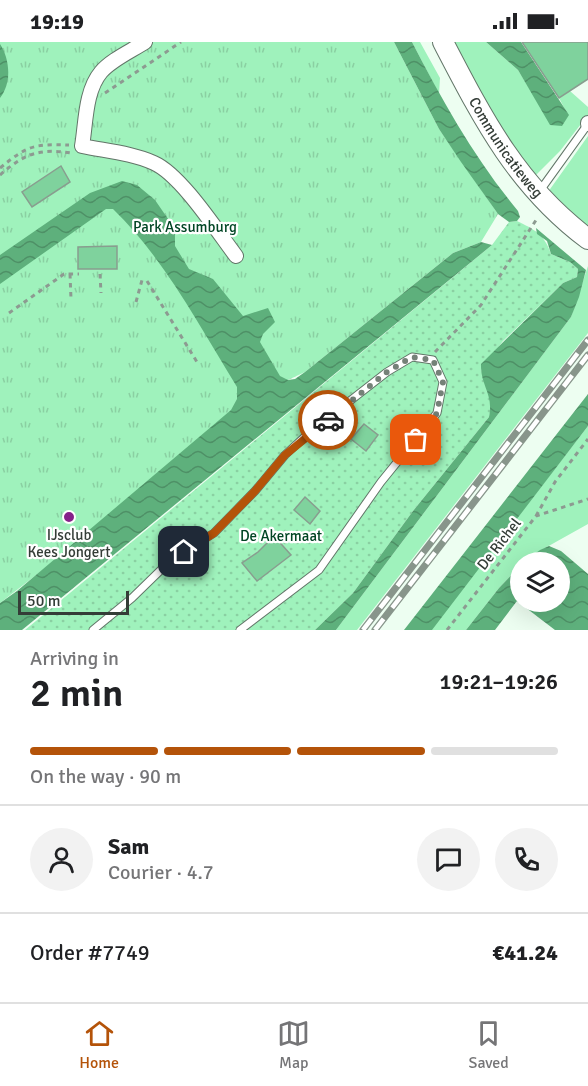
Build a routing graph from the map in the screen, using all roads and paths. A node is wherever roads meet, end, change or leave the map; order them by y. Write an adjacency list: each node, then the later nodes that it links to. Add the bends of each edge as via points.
1 (145, 42): 4 (street, via 102,70 95,81)
2 (443, 42): 6 (street, Communicatieweg, via 482,117)
3 (588, 123): 6 (lane)
4 (82, 146): 5 (path, via 30,147); 9 (street, via 144,159 172,174)
5 (0, 168)
6 (537, 195): 8 (street, Communicatieweg)
7 (539, 215): 19 (path, via 481,305)
8 (588, 239)
9 (236, 255)
10 (70, 274): 11 (path); 16 (path); 18 (path, via 64,273)
11 (79, 274)
12 (100, 274): 15 (path)
13 (142, 280): 17 (path)
14 (147, 281): 20 (path)
15 (101, 293)
16 (71, 299)
17 (136, 302)
18 (9, 314)
19 (427, 359): 24 (lane, via 412,357 387,372 310,432 214,533 170,561); 25 (lane, via 433,360 443,382 437,413 381,482 319,570)
20 (196, 362)
21 (588, 439): 23 (path, via 555,482)
22 (588, 499): 23 (path, De Richel)
23 (536, 516): 26 (path, De Richel)
24 (93, 630)
25 (240, 630)
26 (447, 630)

